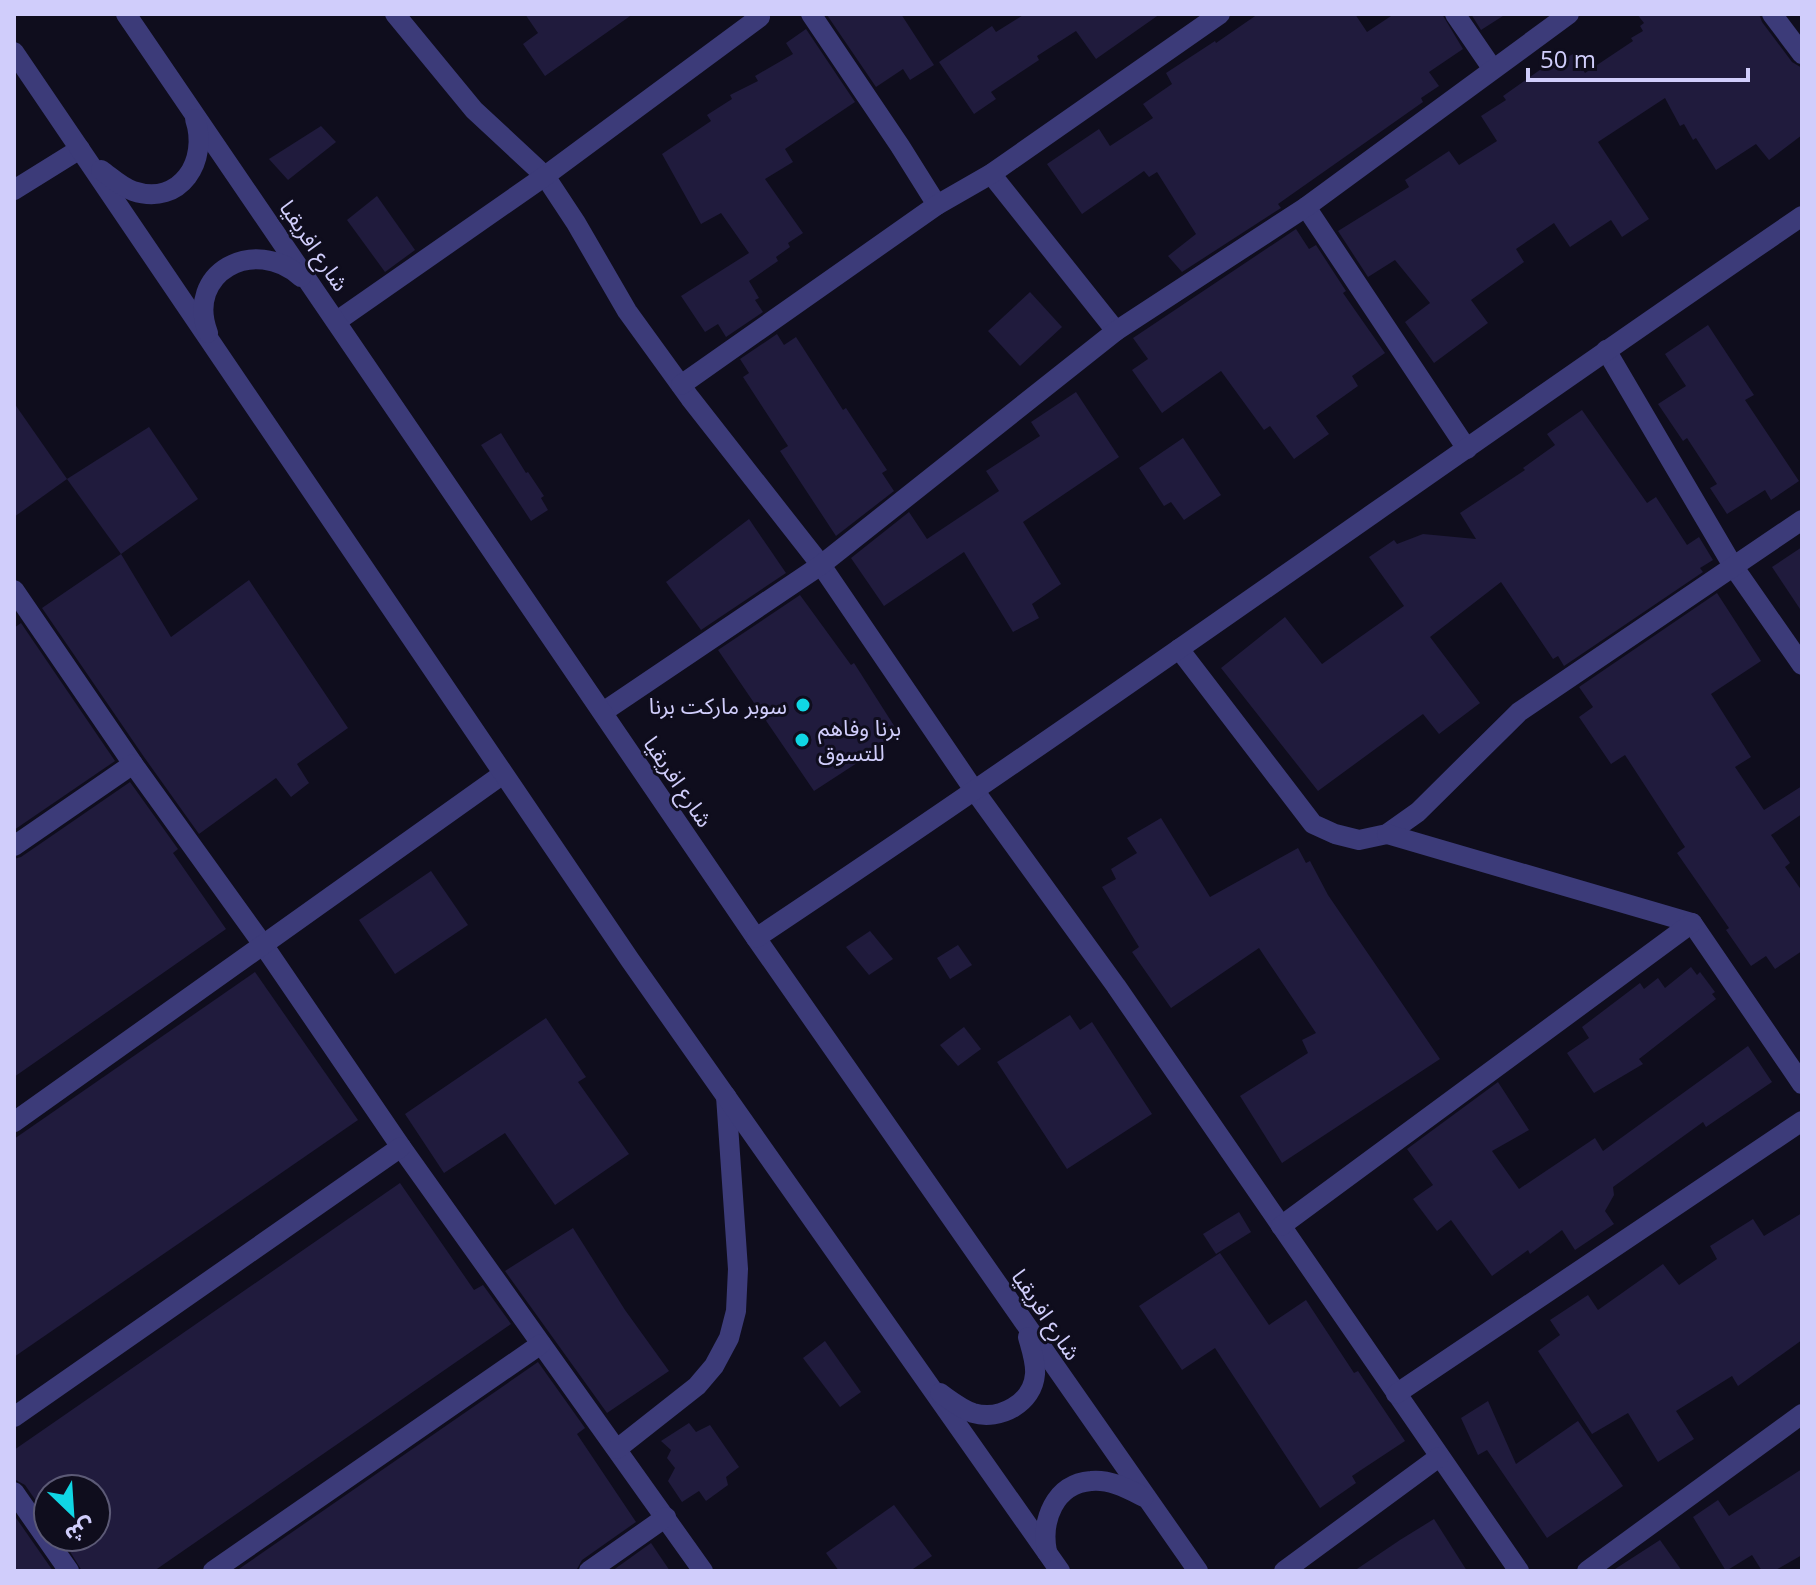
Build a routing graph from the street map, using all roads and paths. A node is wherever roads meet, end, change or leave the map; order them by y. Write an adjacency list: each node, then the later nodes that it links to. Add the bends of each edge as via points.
1 (126, 14): 12 (street, شارع افريقيا)
2 (395, 14): 15 (street, via 474,110)
3 (811, 14): 17 (street)
4 (1220, 14): 14 (street)
5 (1455, 14): 11 (street)
6 (1569, 14): 11 (street)
7 (1772, 14): 10 (street)
8 (763, 15): 15 (street)
9 (14, 52): 13 (street)
10 (1802, 54)
11 (1492, 68): 18 (street)
12 (185, 99): 13 (street, via 200,146 190,175 178,186 147,194 131,190); 20 (street, شارع افريقيا)
13 (84, 154): 16 (street); 23 (street)
14 (991, 174): 17 (street); 22 (street)
15 (545, 176): 21 (street); 25 (street, via 627,311)
16 (14, 190)
17 (937, 205): 25 (street)
18 (1306, 207): 22 (street); 26 (street)
19 (1802, 216): 24 (street)
20 (316, 291): 21 (street, شارع افريقيا); 23 (street, via 276,260 242,259 226,267 206,295 203,312)
21 (337, 321): 33 (street, شارع افريقيا)
22 (1116, 331): 28 (street)
23 (213, 344): 35 (street)
24 (1606, 350): 26 (street); 29 (street)
25 (681, 385): 28 (street)
26 (1467, 449): 31 (street)
27 (1802, 520): 29 (street)
28 (821, 565): 33 (street); 36 (street)
29 (1733, 566): 32 (street); 37 (street, via 1519,712 1418,812)
30 (14, 592): 34 (street)
31 (1179, 649): 36 (street); 37 (street, via 1313,824 1359,840)
32 (1802, 665)
33 (603, 712): 40 (street, شارع افريقيا)
34 (133, 764): 38 (street); 41 (street)
35 (503, 774): 41 (street); 43 (street)
36 (974, 790): 40 (street); 47 (street)
37 (1387, 834): 39 (street)
38 (14, 846)
39 (1692, 923): 42 (street); 47 (street)
40 (756, 938): 48 (street, شارع افريقيا)
41 (264, 946): 45 (street); 46 (street)
42 (1802, 1084)
43 (726, 1096): 50 (street); 54 (street, via 738,1269 729,1338 697,1386)
44 (1802, 1121): 51 (street)
45 (14, 1122)
46 (401, 1147): 49 (street); 53 (street)
47 (1281, 1226): 51 (street)
48 (1024, 1322): 50 (street, via 1036,1370 1033,1385 1012,1408 973,1413); 57 (street, شارع افريقيا)
49 (541, 1344): 54 (street); 61 (street)
50 (934, 1389): 59 (street)
51 (1396, 1394): 55 (street)
52 (1802, 1414): 68 (street)
53 (14, 1417)
54 (617, 1449): 58 (street)
55 (1439, 1457): 66 (street); 67 (street)
56 (14, 1492): 60 (street)
57 (1144, 1497): 59 (street, via 1115,1483 1090,1481 1069,1489 1047,1514); 65 (street, شارع افريقيا)
58 (666, 1517): 62 (street); 63 (street)
59 (1047, 1553): 64 (street)
60 (69, 1571)
61 (213, 1571)
62 (589, 1571)
63 (703, 1571)
64 (1060, 1571)
65 (1198, 1571)
66 (1284, 1571)
67 (1519, 1571)
68 (1587, 1571)

